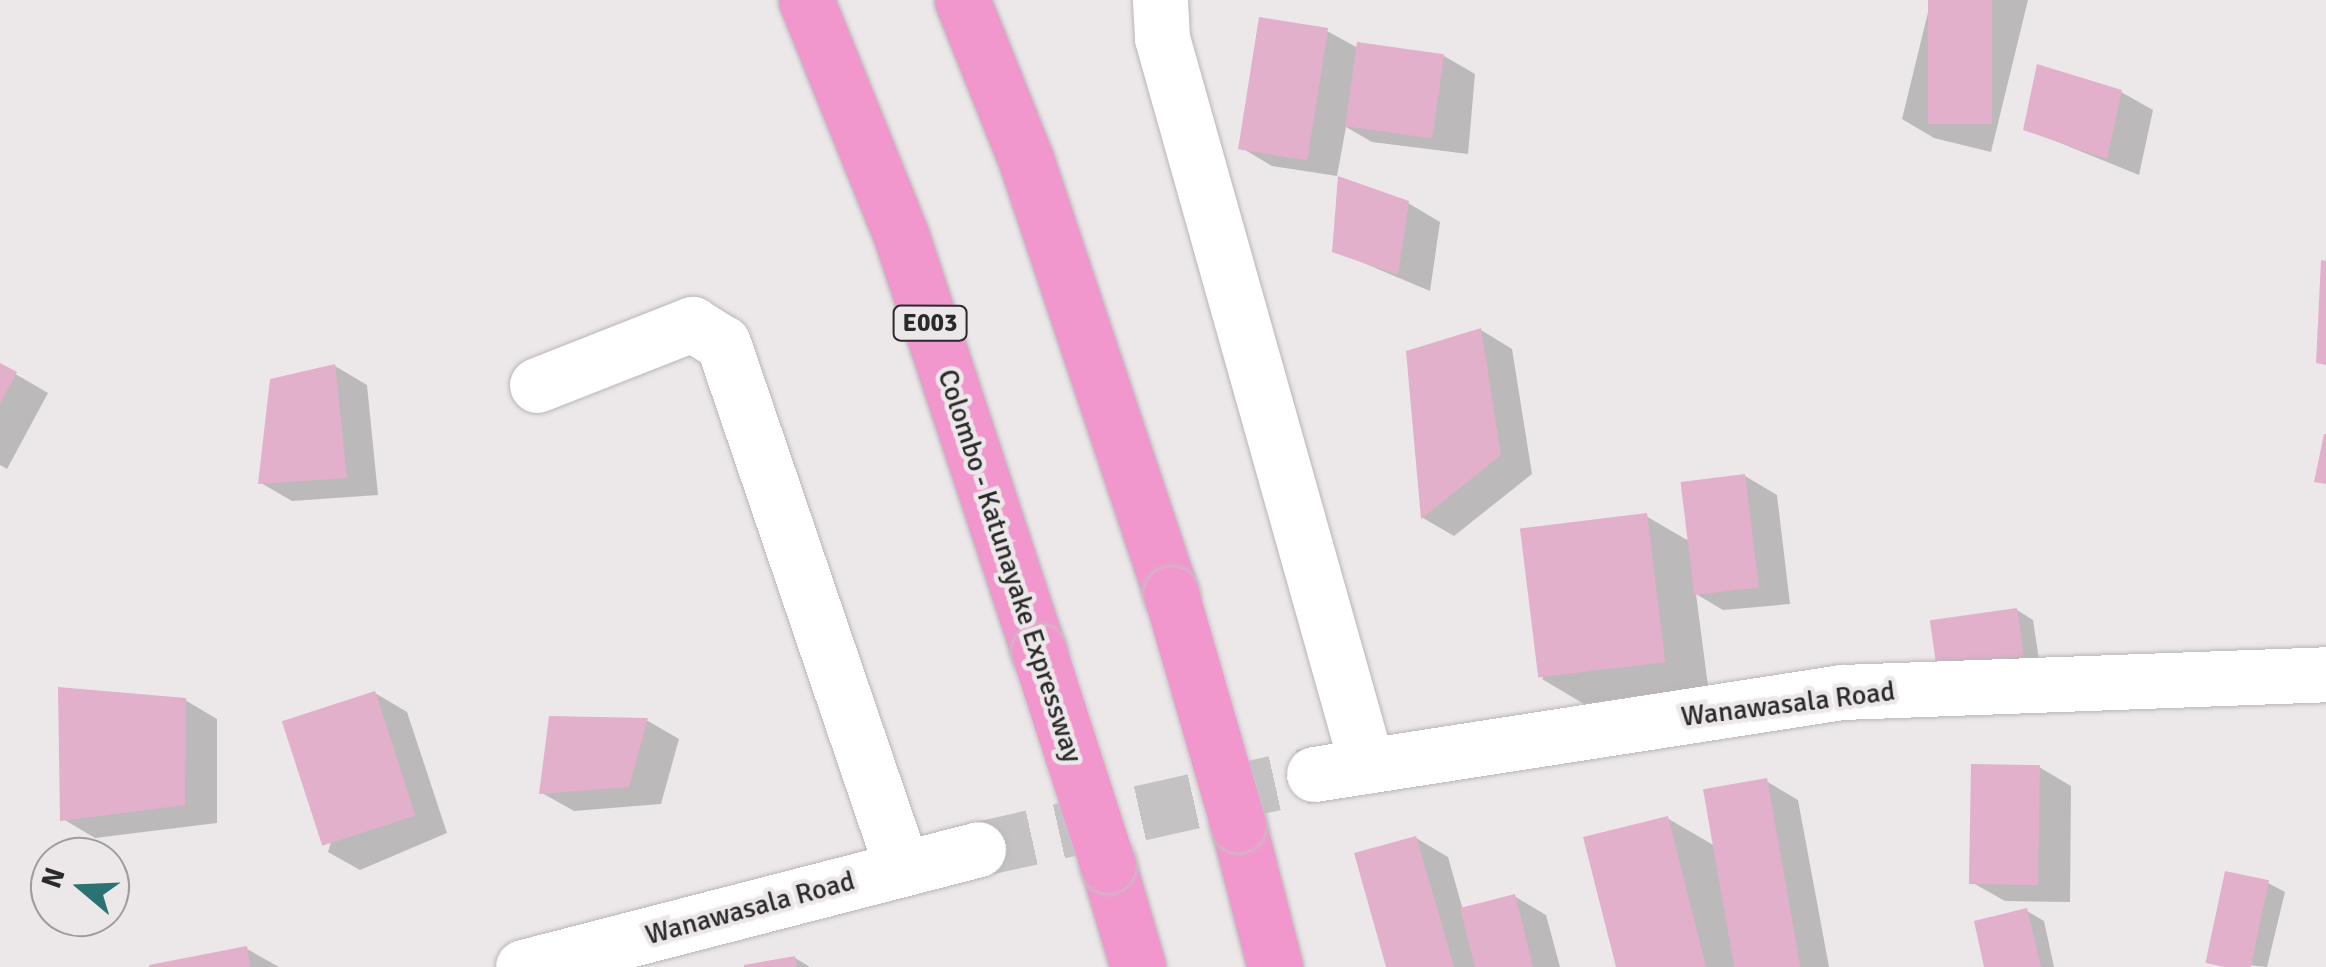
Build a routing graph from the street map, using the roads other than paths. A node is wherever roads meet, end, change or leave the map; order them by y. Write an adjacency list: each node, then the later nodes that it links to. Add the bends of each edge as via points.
1 (806, 0): 9 (highway, Colombo - Katunayake Expressway / E003, bridge, via 901,235)
2 (962, 0): 10 (highway, bridge, via 1026,160 1171,594)
3 (1160, 0): 5 (street, Wanawasala Road, via 1162,38 1341,770 1842,692)
4 (537, 385): 7 (street, via 692,324 723,344)
5 (2326, 674)
6 (978, 849): 7 (street, Wanawasala Road)
7 (902, 868): 8 (street, Wanawasala Road)
8 (523, 967)
9 (1138, 967)
10 (1276, 967)

